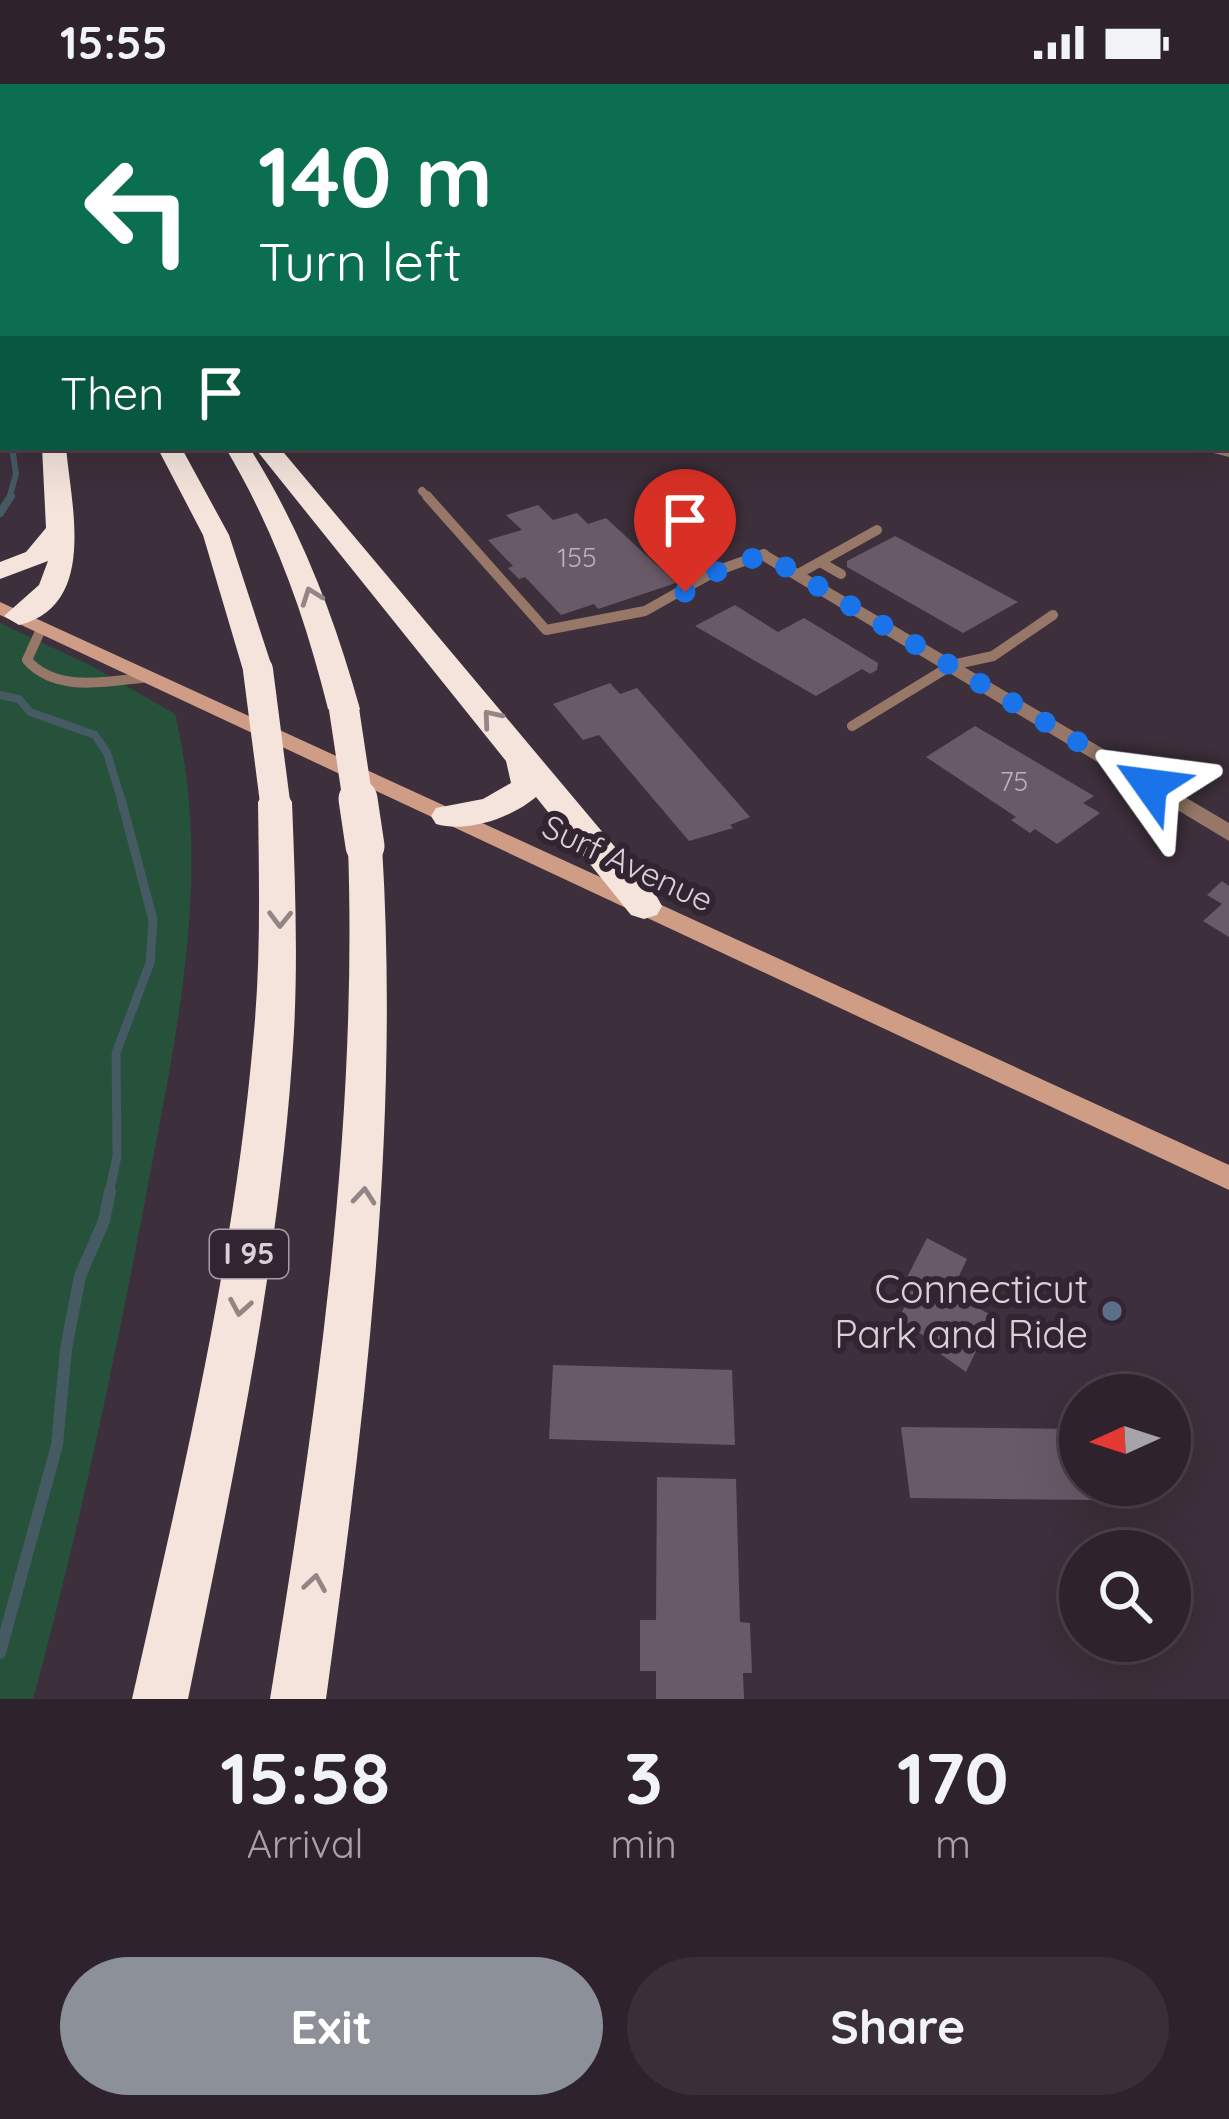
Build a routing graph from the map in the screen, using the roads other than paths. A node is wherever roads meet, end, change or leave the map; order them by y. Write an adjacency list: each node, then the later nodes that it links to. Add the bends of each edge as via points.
1 (994, 84): 2 (street)
2 (1016, 84)
3 (54, 450): 9 (highway)
4 (171, 450): 25 (highway, I 95, one-way to 25, bridge, via 215,535 257,670 275,802 279,980 242,1296)
5 (239, 450): 26 (highway, one-way to 5, bridge, via 353,1307 373,982 365,846 344,709 302,570)
6 (268, 450): 20 (highway, one-way to 6)
7 (422, 491): 10 (lane, via 512,601 546,630 645,611)
8 (878, 530): 11 (lane)
9 (58, 531): 12 (highway, via 36,559); 16 (highway, via 59,578)
10 (764, 554): 13 (street)
11 (820, 562): 13 (lane); 14 (lane)
12 (0, 572)
13 (798, 574): 17 (street)
14 (842, 574)
15 (1053, 615): 17 (lane, via 993,656)
16 (20, 617): 18 (main road, Surf Avenue); 18 (lane, via 27,660 42,675)
17 (952, 664): 19 (lane); 22 (street)
18 (150, 677): 21 (main road, Surf Avenue)
19 (852, 726)
20 (521, 753): 21 (highway, via 528,786 514,800); 23 (highway)
21 (448, 816): 23 (main road, Surf Avenue)
22 (1229, 833)
23 (644, 906): 24 (main road, Surf Avenue)
24 (1229, 1178)
25 (160, 1699)
26 (298, 1699)

